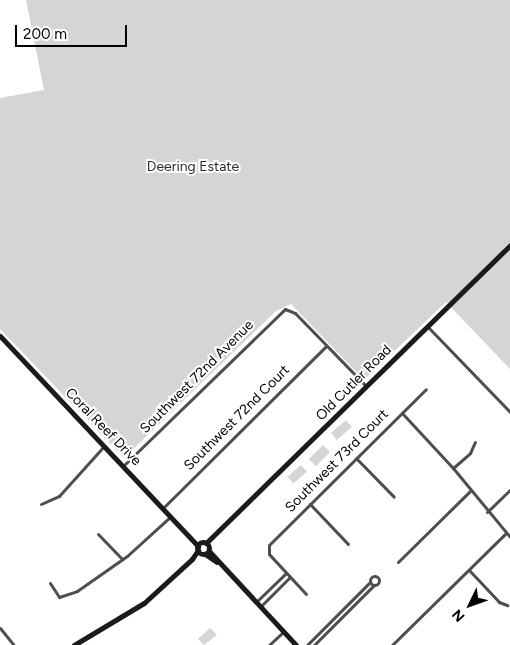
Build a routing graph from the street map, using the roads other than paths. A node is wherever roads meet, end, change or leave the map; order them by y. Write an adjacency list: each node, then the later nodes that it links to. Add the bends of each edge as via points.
1 (510, 245): 2 (main road, Old Cutler Road)
2 (428, 326): 5 (main road, Old Cutler Road); 8 (street)
3 (0, 336): 10 (main road, Coral Reef Drive)
4 (326, 346): 5 (street); 12 (street, Southwest 72nd Avenue, via 288,309 273,318); 19 (street, Southwest 72nd Court)
5 (367, 387): 26 (main road, Old Cutler Road)
6 (426, 389): 7 (street, Southwest 73rd Court)
7 (402, 412): 11 (street, Southwest 73rd Court); 13 (street)
8 (510, 412)
9 (475, 442): 13 (street)
10 (105, 445): 12 (main road, Coral Reef Drive); 17 (street, via 59,496)
11 (356, 458): 16 (street); 18 (street, Southwest 73rd Court)
12 (124, 465): 19 (main road, Coral Reef Drive)
13 (454, 468): 15 (street)
14 (510, 490): 20 (street)
15 (470, 491): 20 (street); 28 (street)
16 (394, 498)
17 (41, 504)
18 (310, 504): 25 (street); 30 (street, Southwest 73rd Court, via 270,544 268,550)
19 (164, 507): 21 (main road, Coral Reef Drive)
20 (488, 512): 22 (street)
21 (172, 515): 26 (main road, Coral Reef Drive); 27 (street)
22 (506, 533): 24 (street); 29 (street)
23 (98, 534): 27 (street)
24 (510, 537)
25 (348, 544)
26 (203, 548): 35 (main road, Coral Reef Drive); 41 (main road, Old Cutler Road, via 139,607)
27 (122, 560): 32 (street, via 65,597 56,595)
28 (398, 562)
29 (469, 570): 36 (street, via 499,602); 46 (street)
30 (286, 573): 31 (street); 35 (street)
31 (290, 577): 34 (street); 35 (street)
32 (50, 583)
33 (372, 584): 38 (street)
34 (306, 594)
35 (257, 605): 39 (main road, Coral Reef Drive)
36 (507, 605)
37 (0, 628): 40 (street)
38 (324, 631): 44 (street); 45 (street)
39 (283, 632): 42 (street); 43 (main road, Coral Reef Drive)
40 (14, 645)
41 (74, 645)
42 (269, 645)
43 (296, 645)
44 (307, 645)
45 (314, 645)
46 (392, 645)

